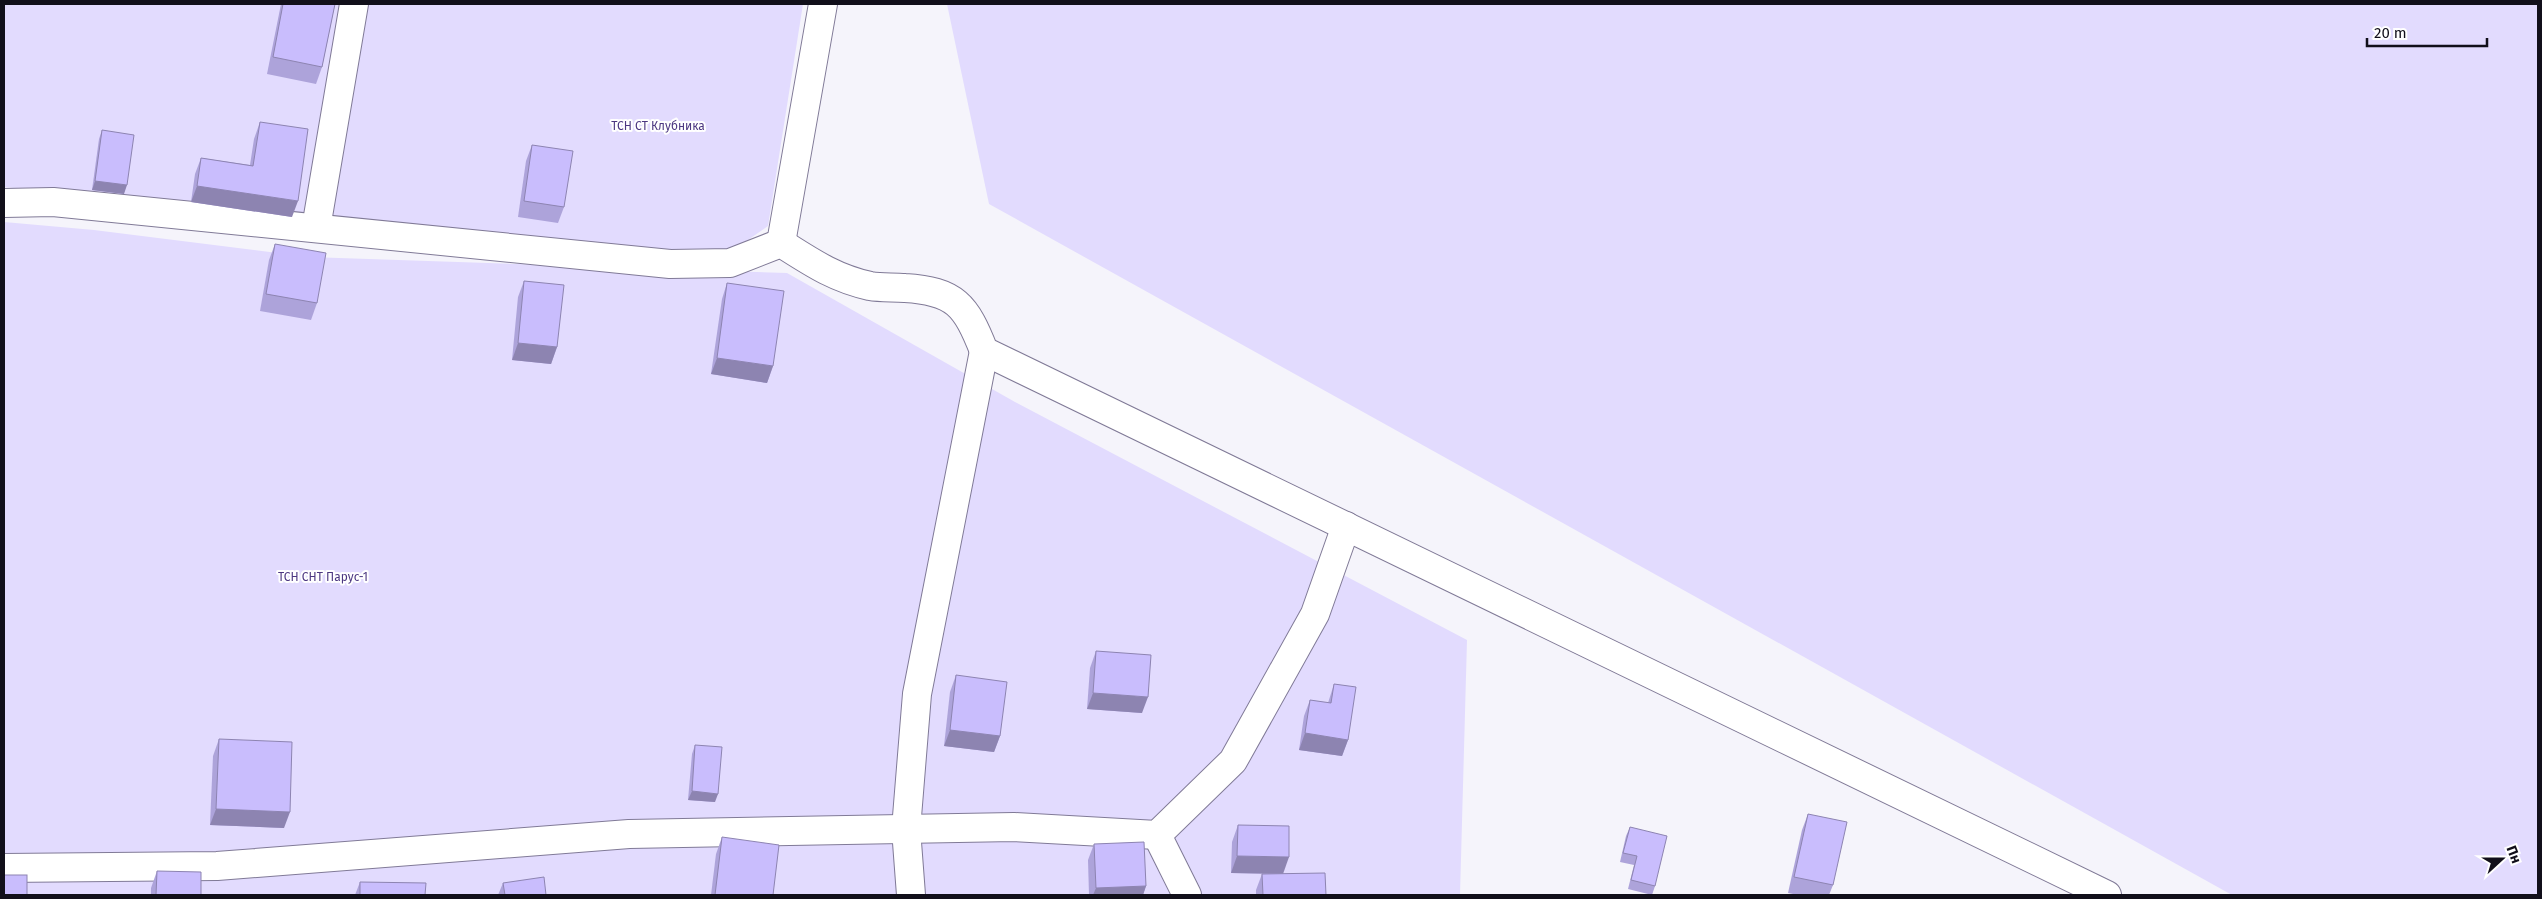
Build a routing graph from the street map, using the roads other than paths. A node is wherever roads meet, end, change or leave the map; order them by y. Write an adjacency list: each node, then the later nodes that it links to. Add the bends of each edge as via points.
1 (354, 4): 4 (street)
2 (822, 4): 5 (street)
3 (4, 203): 4 (street, via 53,202)
4 (316, 228): 5 (street, via 670,264 730,264)
5 (781, 242): 6 (street, via 826,272 871,286 927,289 954,300 973,322)
6 (984, 351): 7 (street); 8 (street, via 917,694)
7 (1346, 526): 9 (street, via 1315,614 1233,761); 13 (street)
8 (906, 829): 9 (street, via 1014,827); 10 (street, via 629,834 217,866); 11 (street)
9 (1157, 835): 12 (street)
10 (4, 868)
11 (911, 895)
12 (1187, 895)
13 (2107, 895)

